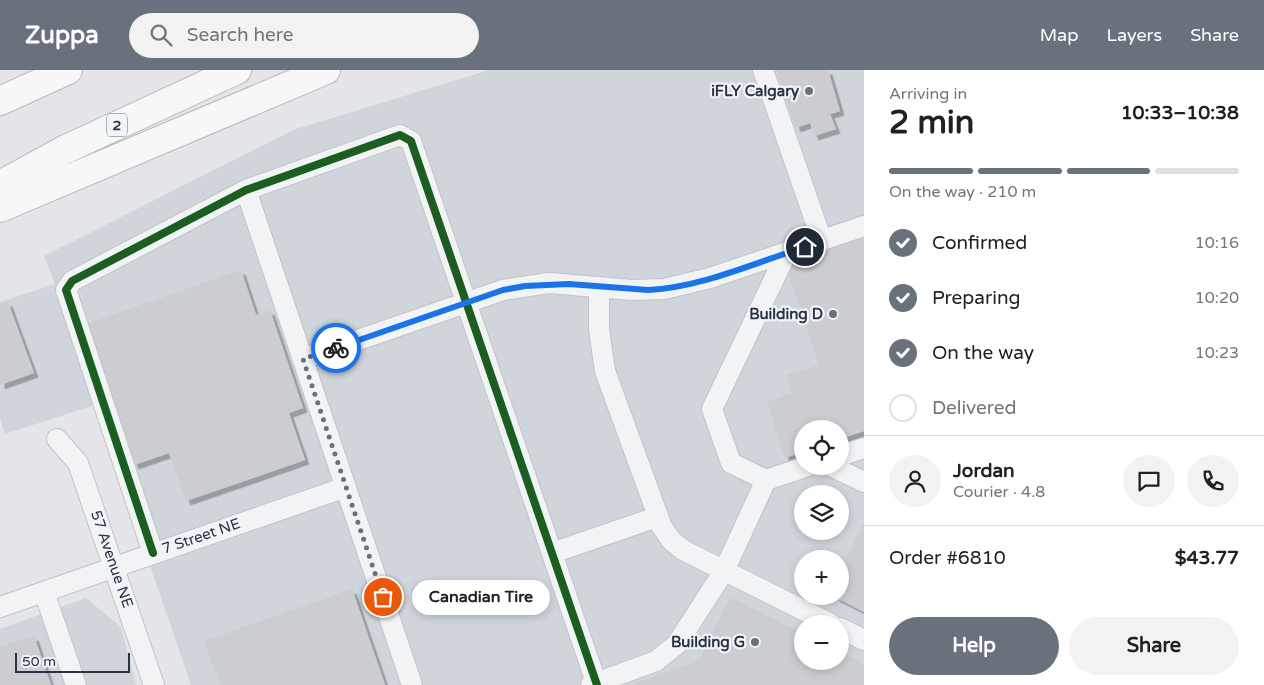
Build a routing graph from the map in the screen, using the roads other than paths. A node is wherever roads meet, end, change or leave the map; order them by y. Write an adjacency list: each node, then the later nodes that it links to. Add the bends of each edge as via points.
1 (68, 70): 5 (highway)
2 (237, 70): 7 (highway, 2, via 64,150)
3 (326, 70): 9 (highway)
4 (762, 70): 11 (street)
5 (47, 76): 6 (highway)
6 (0, 102)
7 (0, 185)
8 (246, 190): 14 (street, via 400,136 406,138 411,141); 15 (street); 25 (street, via 72,281 66,290)
9 (0, 208)
10 (864, 226): 11 (street)
11 (822, 241): 12 (street)
12 (787, 252): 13 (street, via 710,278 664,289); 21 (street, via 712,409 731,463)
13 (599, 287): 14 (street, via 549,283 525,286); 24 (street, via 598,328 605,371)
14 (465, 304): 15 (street); 26 (street)
15 (303, 359): 23 (street)
16 (57, 439): 27 (street, 57 Avenue NE, via 78,463)
17 (864, 448): 18 (street)
18 (849, 453)
19 (794, 471): 21 (street)
20 (849, 475): 22 (street)
21 (766, 480): 28 (street)
22 (864, 482)
23 (346, 486): 25 (street, 7 Street NE); 37 (street)
24 (657, 517): 26 (street); 28 (street, via 671,540 683,550)
25 (153, 553): 27 (street, 7 Street NE)
26 (552, 553): 34 (street)
27 (115, 567): 29 (street, 7 Street NE); 36 (street, 57 Avenue NE)
28 (724, 571): 31 (street); 34 (street, via 668,653 646,666)
29 (44, 592): 30 (street, 7 Street NE); 35 (street)
30 (0, 607)
31 (813, 615)
32 (849, 632): 33 (street)
33 (864, 640)
34 (595, 684)
35 (76, 685)
36 (154, 685)
37 (412, 685)

